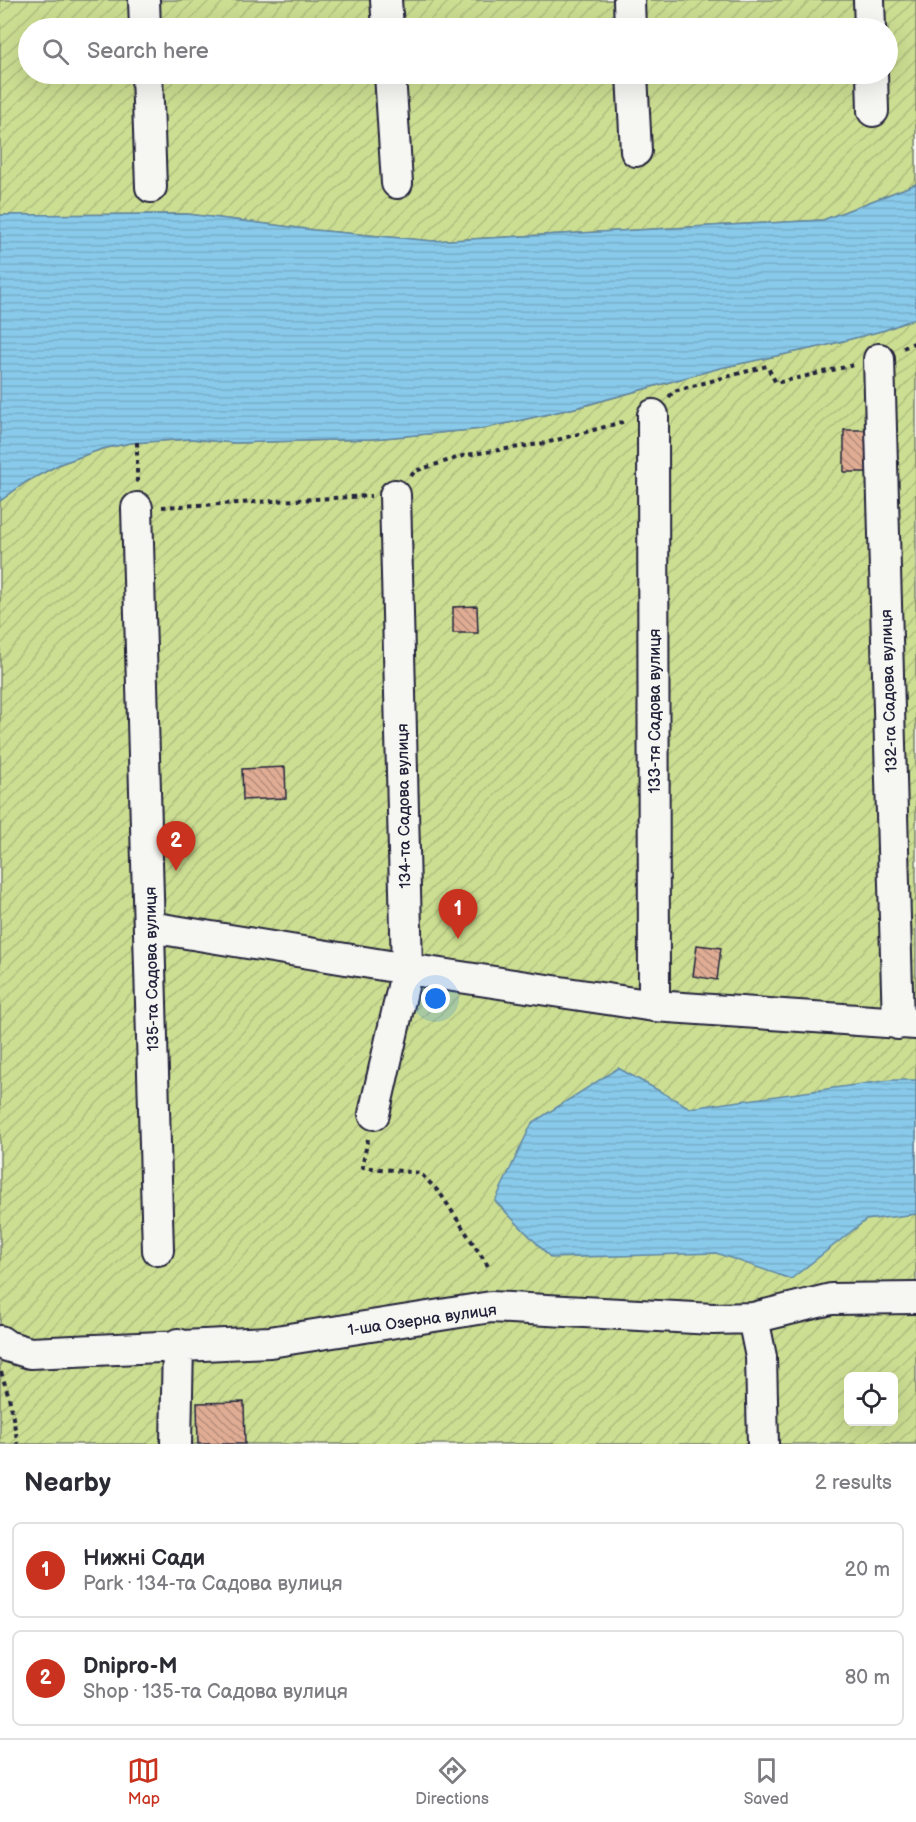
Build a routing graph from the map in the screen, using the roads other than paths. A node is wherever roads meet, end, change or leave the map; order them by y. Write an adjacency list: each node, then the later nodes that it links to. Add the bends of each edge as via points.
1 (144, 0): 5 (street)
2 (386, 0): 6 (street)
3 (629, 0): 7 (street)
4 (869, 0): 8 (street)
5 (145, 18)
6 (387, 18)
7 (630, 18)
8 (870, 18)
9 (147, 84): 16 (street)
10 (391, 84): 15 (street)
11 (633, 84): 14 (street)
12 (872, 84): 13 (street)
13 (873, 111)
14 (636, 152)
15 (397, 183)
16 (150, 187)
17 (879, 359): 24 (street, 132-га Садова вулиця)
18 (653, 415): 23 (street, 133-тя Садова вулиця)
19 (395, 495): 22 (street, 134-та Садова вулиця)
20 (137, 508): 21 (street, 135-та Садова вулиця)
21 (150, 927): 22 (street); 26 (street, 135-та Садова вулиця)
22 (407, 969): 23 (street); 25 (street, 134-та Садова вулиця)
23 (654, 1006): 24 (street)
24 (907, 1024)
25 (374, 1114)
26 (158, 1250)
27 (916, 1298): 28 (street, 1-ша Озерна вулиця, via 831,1299)
28 (753, 1318): 30 (street, 1-ша Озерна вулиця, via 491,1306 270,1342); 32 (street, via 761,1357)
29 (4, 1344): 30 (street, 1-ша Озерна вулиця, via 30,1353)
30 (178, 1344): 31 (street)
31 (176, 1444)
32 (763, 1444)

